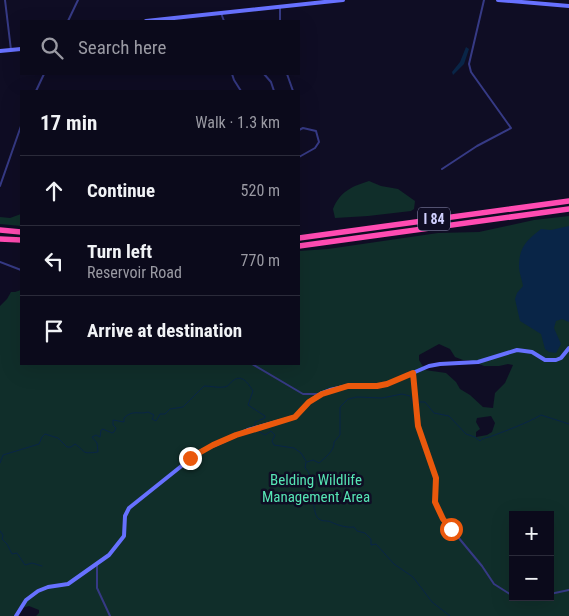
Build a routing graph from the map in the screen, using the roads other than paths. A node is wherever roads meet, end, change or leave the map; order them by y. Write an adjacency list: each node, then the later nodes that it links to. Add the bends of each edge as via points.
1 (5, 0): 14 (street)
2 (78, 0): 9 (street)
3 (343, 0): 7 (street)
4 (484, 0): 27 (street, via 470,68 510,128)
5 (498, 0): 6 (street)
6 (569, 6)
7 (280, 7): 8 (street); 12 (street)
8 (221, 13): 10 (street); 11 (street)
9 (68, 20)
10 (155, 20)
11 (224, 20)
12 (280, 20)
13 (20, 49): 14 (street)
14 (11, 50): 15 (street)
15 (0, 51)
16 (44, 75): 20 (street)
17 (232, 75): 21 (street)
18 (265, 75): 22 (street)
19 (287, 75): 23 (street)
20 (36, 90)
21 (240, 90)
22 (274, 90)
23 (293, 90)
24 (20, 129): 28 (street)
25 (300, 130): 26 (street, via 316,132 319,142)
26 (300, 156)
27 (442, 169)
28 (0, 186)
29 (569, 201): 33 (highway, I 84)
30 (569, 209): 36 (highway, I 84)
31 (0, 230): 32 (highway)
32 (20, 232)
33 (300, 238)
34 (0, 239): 35 (highway)
35 (20, 240)
36 (300, 246)
37 (0, 262): 38 (street)
38 (20, 270)
39 (569, 348): 41 (street, via 556,360 545,360 532,352 517,350 478,362 440,364)
40 (254, 365): 42 (street, via 303,394)
41 (413, 373): 42 (street, via 387,384 348,386); 46 (street, via 418,426 436,478 437,508 494,584)
42 (322, 394): 43 (street, via 295,417 236,435 190,458 129,508 125,516 124,536 114,551)
43 (97, 564): 47 (street, via 68,584 38,591 26,600); 48 (street, via 97,588)
44 (569, 590): 45 (street)
45 (554, 593)
46 (509, 594)
47 (16, 616)
48 (110, 616)

